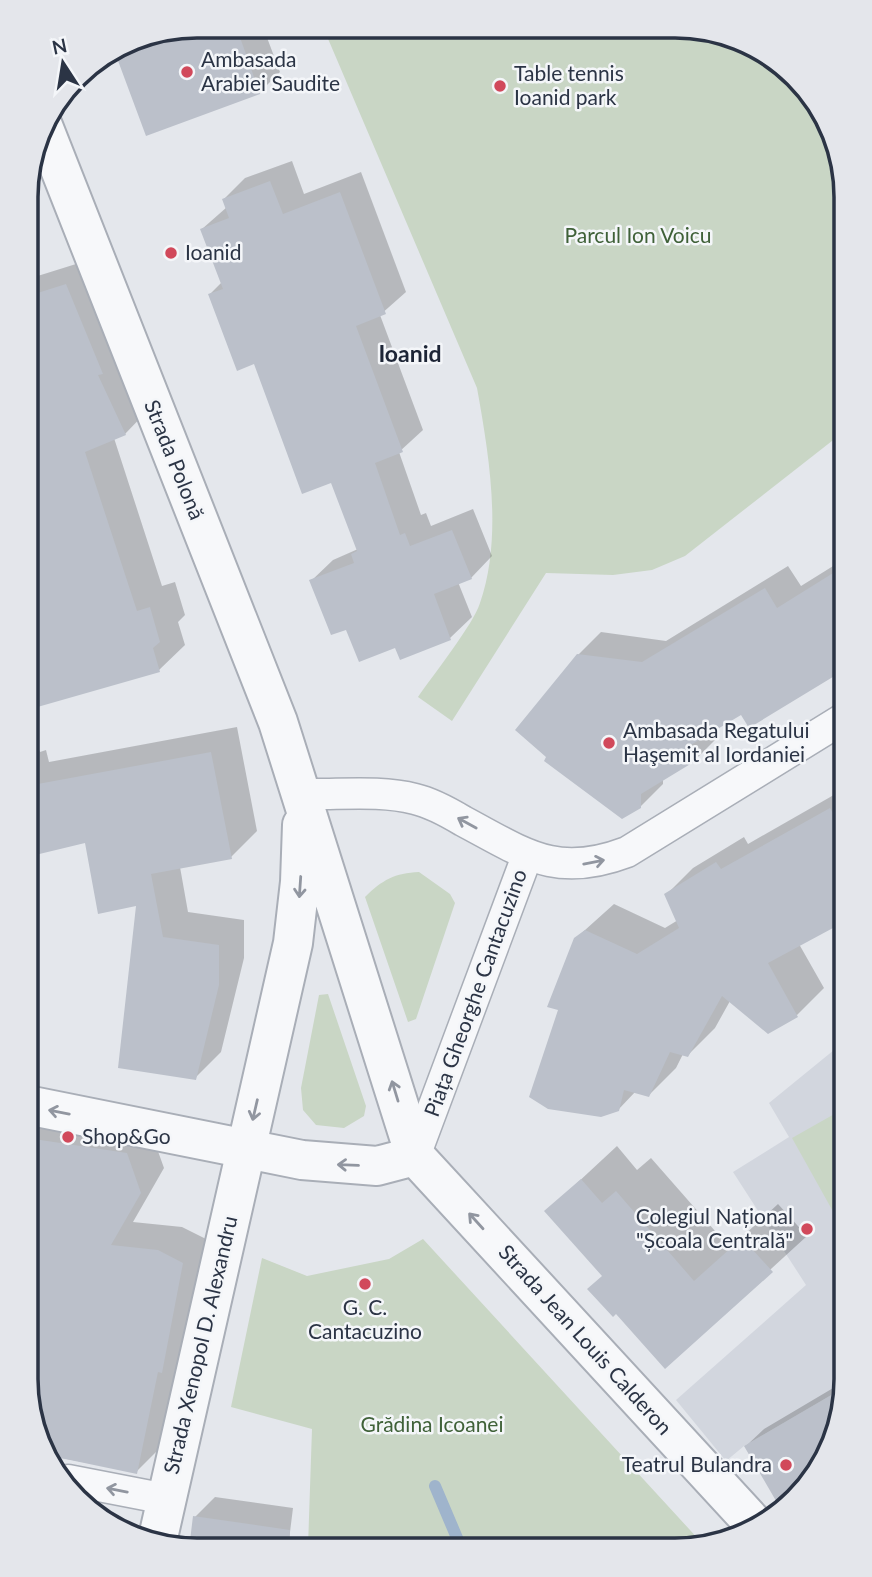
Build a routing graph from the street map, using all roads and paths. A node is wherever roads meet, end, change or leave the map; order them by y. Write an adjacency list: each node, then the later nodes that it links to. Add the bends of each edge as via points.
1 (49, 142): 3 (street, Strada Polonă)
2 (834, 726): 4 (street, one-way to 2, via 576,866 627,852)
3 (303, 794): 4 (street, Piața Gheorghe Cantacuzino, one-way to 3, via 435,805 415,799); 6 (street, one-way to 6, via 298,916); 7 (street, Piața Gheorghe Cantacuzino, one-way to 3)
4 (527, 856): 7 (street, Piața Gheorghe Cantacuzino)
5 (38, 1107): 6 (street, one-way to 5)
6 (246, 1149): 7 (street, one-way to 6, via 377,1166 341,1165); 9 (street, Strada Xenopol D. Alexandru)
7 (415, 1156): 10 (street, Strada Jean Louis Calderon, one-way to 7)
8 (76, 1482): 9 (street, one-way to 8)
9 (166, 1499): 11 (street, Strada Xenopol D. Alexandru)
10 (750, 1519)
11 (159, 1534)

